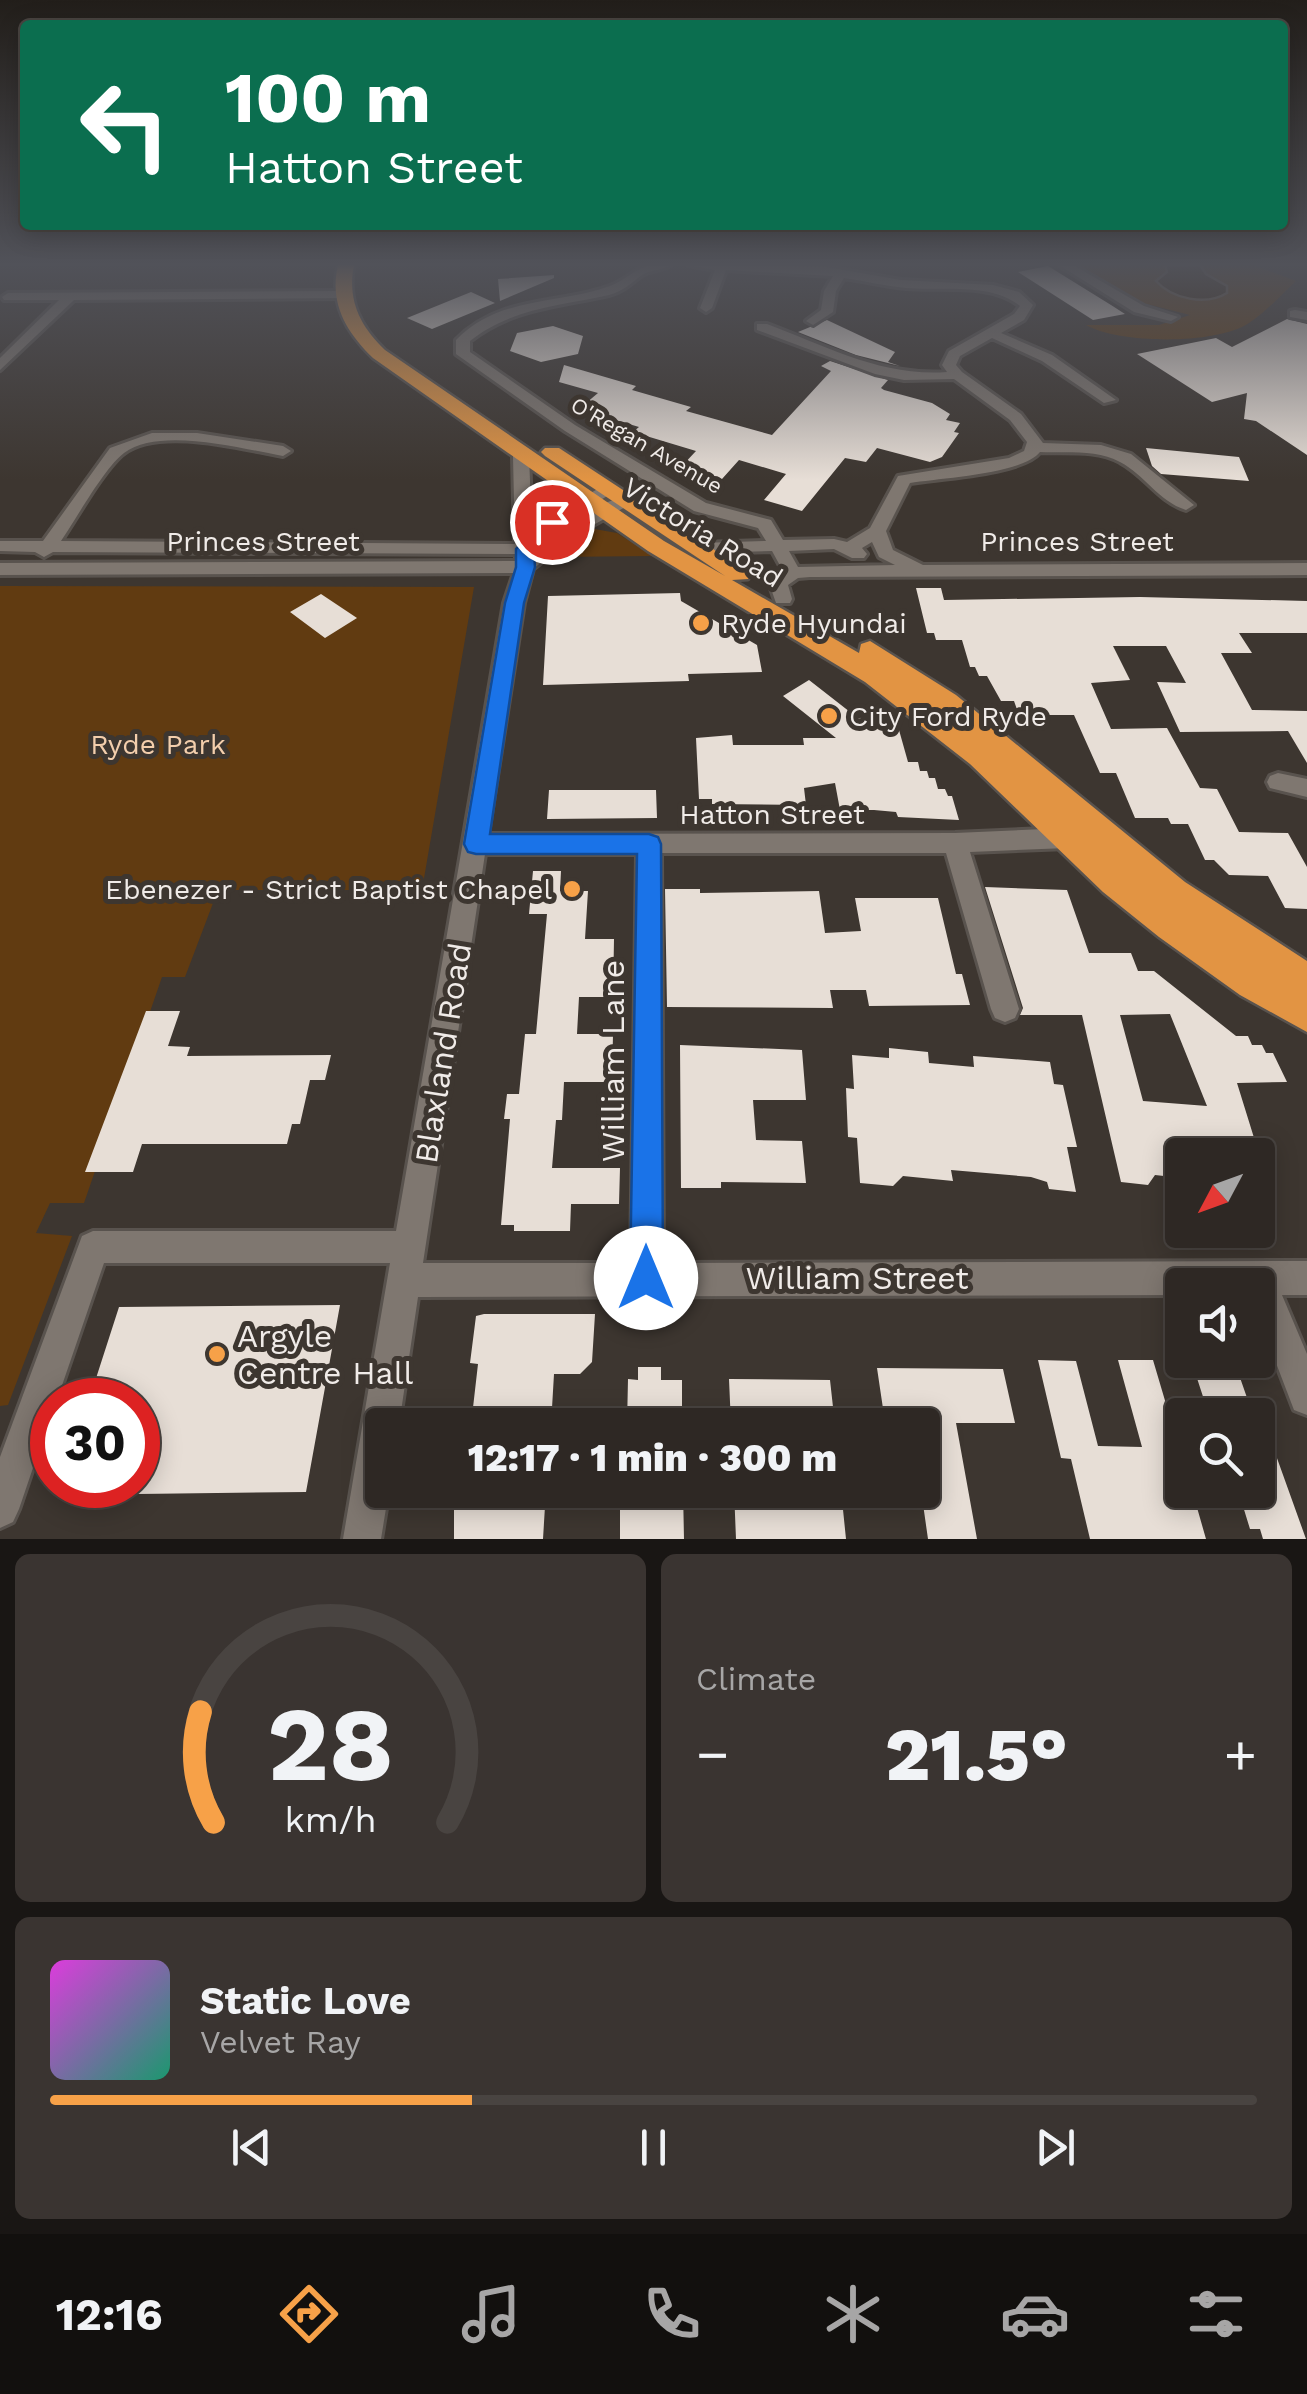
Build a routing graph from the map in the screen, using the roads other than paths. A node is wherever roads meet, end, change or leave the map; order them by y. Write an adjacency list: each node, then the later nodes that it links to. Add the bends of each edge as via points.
1 (30, 337): 8 (street)
2 (360, 337): 15 (highway, Victoria Road)
3 (383, 337): 16 (highway, Victoria Road)
4 (466, 337): 19 (street, O'Regan Avenue, via 463,354 600,448 700,507 764,524)
5 (787, 337): 9 (street, via 877,372)
6 (985, 337): 9 (street, via 951,357)
7 (1000, 337): 10 (street, via 1047,358)
8 (0, 366)
9 (956, 375): 12 (street, via 1010,411)
10 (1110, 400)
11 (1122, 435): 14 (street, via 1105,438)
12 (1034, 447): 14 (street); 18 (street, via 1013,462 904,479)
13 (283, 450): 21 (street, via 160,435 128,441)
14 (1094, 450): 17 (street, via 1127,459)
15 (520, 456): 16 (highway, Victoria Road); 27 (street, Blaxland Road)
16 (606, 501): 24 (highway, Victoria Road); 27 (street); 39 (highway, Victoria Road, via 876,675 980,756)
17 (1186, 505)
18 (877, 532): 25 (street); 26 (street)
19 (775, 545): 24 (street); 25 (street); 36 (street, O'Regan Avenue)
20 (0, 546): 21 (street, Princes Street)
21 (48, 546): 22 (street, Princes Street); 30 (street)
22 (154, 546): 23 (street, Princes Street); 31 (street)
23 (265, 546): 27 (street, Princes Street); 32 (street)
24 (700, 548): 36 (highway, Victoria Road)
25 (850, 548): 34 (street, via 859,558)
26 (885, 554): 28 (street); 35 (street)
27 (525, 558): 32 (street, Princes Street); 41 (street, Blaxland Road)
28 (916, 568): 33 (street, Princes Street); 35 (street, Princes Street)
29 (0, 569): 30 (street, Princes Street)
30 (32, 569): 31 (street, Princes Street)
31 (141, 569): 32 (street, Princes Street)
32 (252, 569)
33 (1307, 569)
34 (849, 571): 35 (street, Princes Street); 36 (street, Princes Street)
35 (870, 572)
36 (788, 586): 43 (highway, Victoria Road, via 963,711 1157,880)
37 (1278, 782): 38 (street)
38 (1307, 788)
39 (1067, 838): 40 (street, Hatton Street); 45 (highway, Victoria Road, via 1171,926)
40 (955, 843): 42 (street, Hatton Street); 44 (street)
41 (476, 844): 42 (street, Hatton Street); 46 (street, Blaxland Road)
42 (649, 844): 47 (street, William Lane)
43 (1307, 980)
44 (1005, 1009)
45 (1307, 1014)
46 (409, 1263): 47 (street, William Street); 53 (street, William Street, via 92,1248); 54 (street, Blaxland Road)
47 (646, 1278): 48 (street, William Street)
48 (1165, 1278)
49 (1275, 1278): 50 (street, William Street)
50 (1307, 1278)
51 (1275, 1318): 52 (street)
52 (1307, 1397)
53 (0, 1509)
54 (362, 1539)

